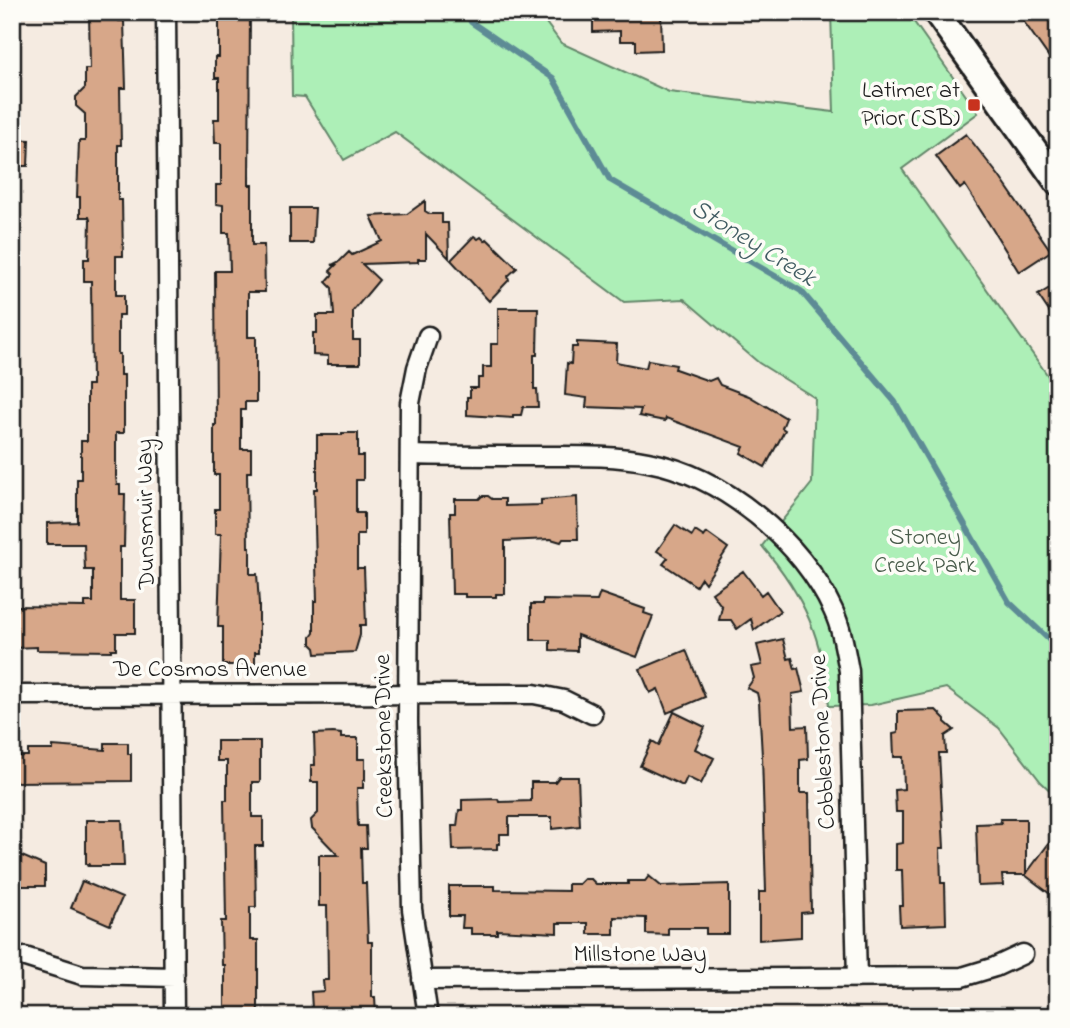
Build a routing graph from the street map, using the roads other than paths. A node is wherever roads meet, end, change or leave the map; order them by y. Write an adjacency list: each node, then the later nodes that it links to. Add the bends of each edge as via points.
1 (166, 12): 7 (street, Dunsmuir Way)
2 (936, 12): 3 (street)
3 (1058, 183)
4 (428, 337): 5 (street, Creekstone Drive, via 410,403)
5 (410, 455): 8 (street, Creekstone Drive); 13 (street, Cobblestone Drive, via 601,456 650,462 695,477 737,500 800,558 833,610 849,671)
6 (12, 695): 7 (street, De Cosmos Avenue)
7 (173, 695): 8 (street, De Cosmos Avenue); 12 (street, Dunsmuir Way)
8 (408, 696): 9 (street, De Cosmos Avenue, via 534,694 564,700); 14 (street, Creekstone Drive, via 412,909)
9 (592, 714)
10 (1023, 954): 13 (street, Millstone Way, via 961,977)
11 (25, 957): 12 (street, via 82,975)
12 (174, 977): 15 (street, Dunsmuir Way)
13 (857, 978): 14 (street, Millstone Way)
14 (422, 980): 16 (street, Creekstone Drive)
15 (174, 1016)
16 (428, 1016)

